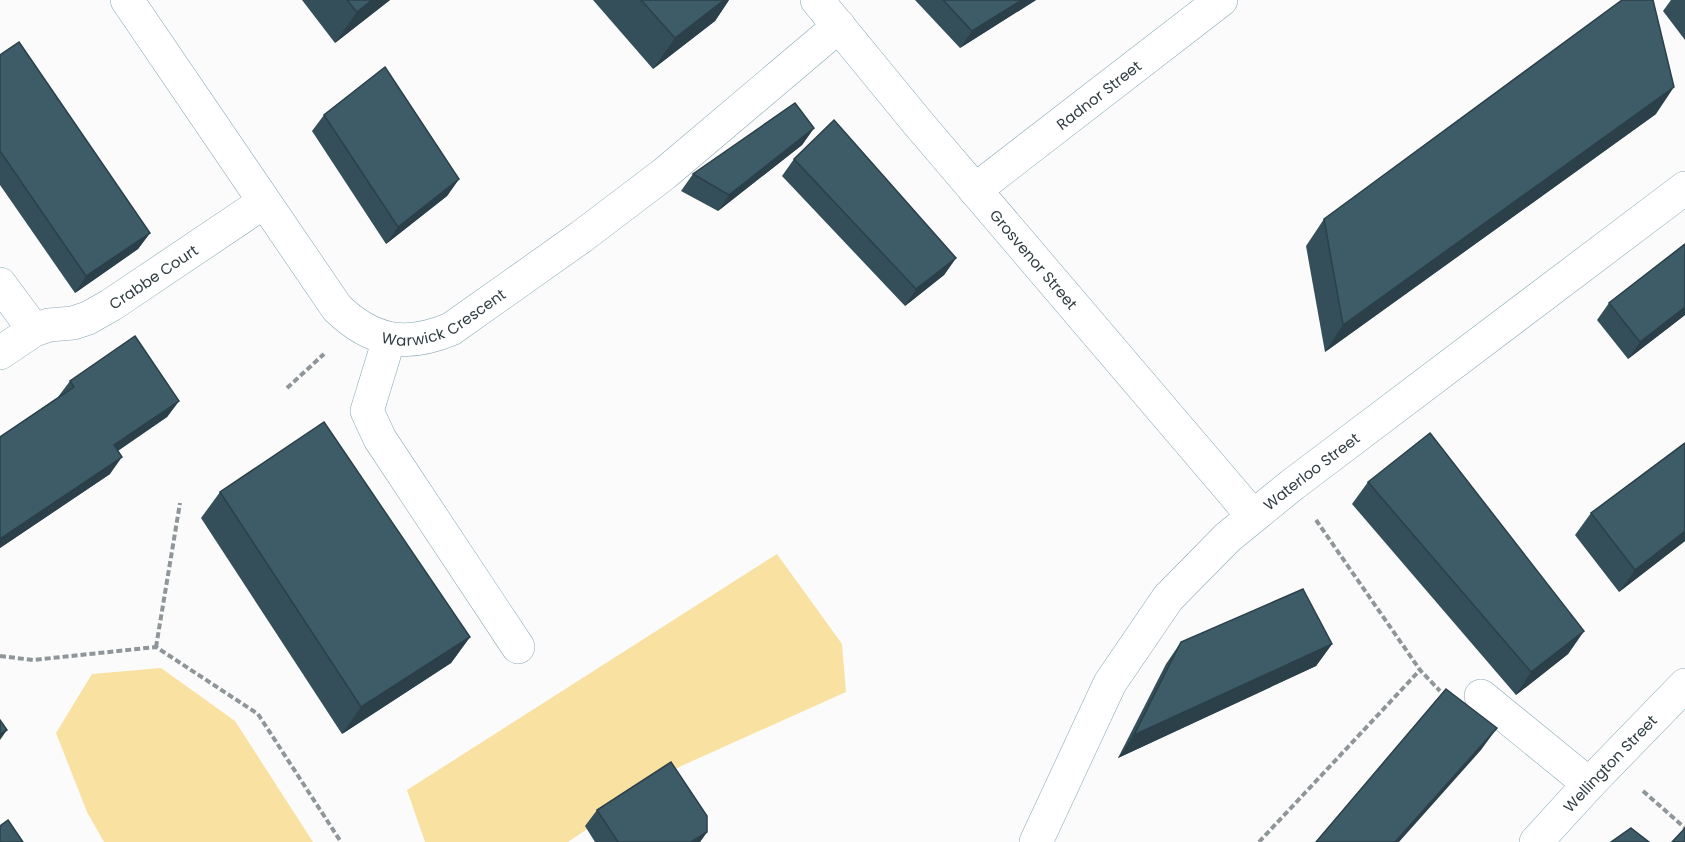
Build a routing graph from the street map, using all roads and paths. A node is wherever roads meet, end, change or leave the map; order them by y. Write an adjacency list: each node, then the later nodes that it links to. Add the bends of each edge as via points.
1 (127, 0): 7 (street, Warwick Crescent)
2 (817, 0): 4 (street, Grosvenor Street)
3 (1221, 0): 6 (street, Radnor Street)
4 (838, 26): 6 (street, Grosvenor Street); 11 (street, Warwick Crescent, via 664,174 451,329 431,338)
5 (1685, 188): 14 (street, Waterloo Street)
6 (975, 190): 16 (street, Grosvenor Street)
7 (264, 202): 9 (street, Warwick Crescent); 10 (street, Crabbe Court, via 88,318)
8 (0, 284): 10 (street)
9 (350, 321): 11 (street, Warwick Crescent); 13 (path, via 322,357)
10 (34, 330): 12 (street, Crabbe Court)
11 (389, 339): 18 (street, via 368,411 380,440)
12 (0, 353)
13 (287, 388)
14 (1292, 485): 16 (street, Waterloo Street); 20 (path)
15 (180, 503): 17 (path)
16 (1253, 516): 26 (street, Waterloo Street, via 1168,598 1110,683)
17 (156, 647): 19 (path, via 33,660); 25 (path, via 258,714)
18 (518, 647)
19 (0, 656)
20 (1420, 670): 22 (path, via 1459,711); 27 (path)
21 (1685, 685): 23 (street, Wellington Street)
22 (1481, 696): 23 (street)
23 (1599, 773): 24 (path); 28 (street, Wellington Street)
24 (1685, 828)
25 (341, 842)
26 (1036, 842)
27 (1259, 842)
28 (1536, 842)

